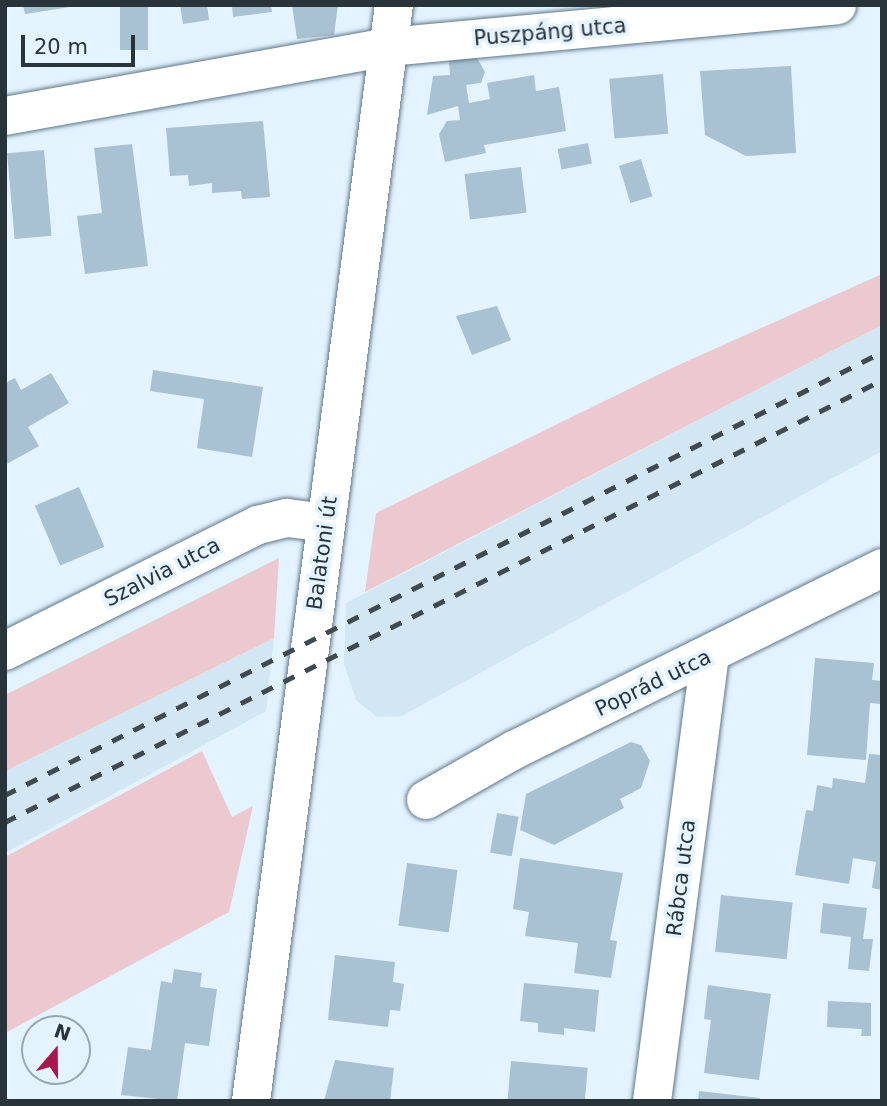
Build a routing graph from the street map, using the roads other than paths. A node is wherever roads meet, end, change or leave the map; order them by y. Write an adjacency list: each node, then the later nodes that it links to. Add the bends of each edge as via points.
1 (394, 5): 3 (street, Balatoni út)
2 (837, 5): 3 (street, Puszpáng utca)
3 (388, 47): 4 (street, Puszpáng utca); 5 (street, Balatoni út)
4 (5, 116)
5 (326, 523): 7 (street, Szalvia utca, via 287,518 258,524); 10 (street, Balatoni út)
6 (882, 568): 8 (street, Poprád utca)
7 (5, 651)
8 (710, 656): 9 (street, Poprád utca, via 514,750); 11 (street, Rábca utca)
9 (426, 800)
10 (251, 1101)
11 (652, 1101)

